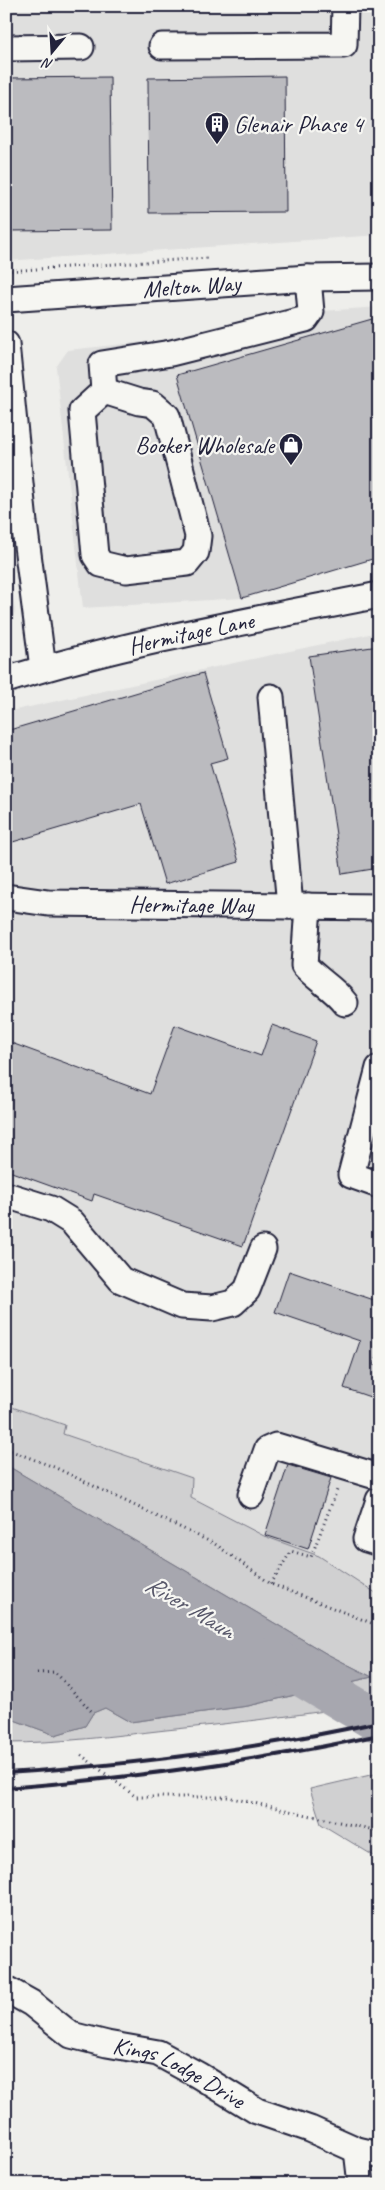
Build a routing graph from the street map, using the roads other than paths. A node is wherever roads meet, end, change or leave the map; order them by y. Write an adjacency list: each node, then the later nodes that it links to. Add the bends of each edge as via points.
1 (346, 6): 2 (street, via 344,45)
2 (162, 46)
3 (81, 47): 4 (street)
4 (6, 48)
5 (379, 277): 6 (street, Melton Way)
6 (308, 278): 7 (street, Melton Way); 9 (street, via 311,312 306,319 171,354 102,364)
7 (6, 299)
8 (6, 344): 10 (street)
9 (104, 391): 9 (street, via 153,404 167,416 198,536 196,552 187,563 126,570 101,564 95,555 82,411)
10 (15, 524): 12 (street)
11 (379, 595): 12 (street, Hermitage Lane, via 185,633)
12 (43, 668): 13 (street, Hermitage Lane)
13 (6, 680)
14 (271, 697): 16 (street)
15 (6, 897): 16 (street, Hermitage Way, via 48,903)
16 (299, 906): 17 (street, Hermitage Way); 18 (street, via 304,965 337,992)
17 (379, 907)
18 (345, 1004)
19 (379, 1068): 20 (street, via 352,1175)
20 (379, 1185)
21 (6, 1195): 22 (street, via 51,1209 72,1222 121,1280 182,1306 212,1308 233,1303 247,1290)
22 (263, 1249)
23 (379, 1477): 24 (street, via 276,1446 267,1450)
24 (251, 1495)
25 (379, 1500): 26 (street, via 366,1539)
26 (379, 1543)
27 (6, 1989): 28 (street, Kings Lodge Drive, via 31,2002 72,2034 158,2053 257,2111)
28 (368, 2152): 29 (street, Kings Lodge Drive)
29 (361, 2184)

